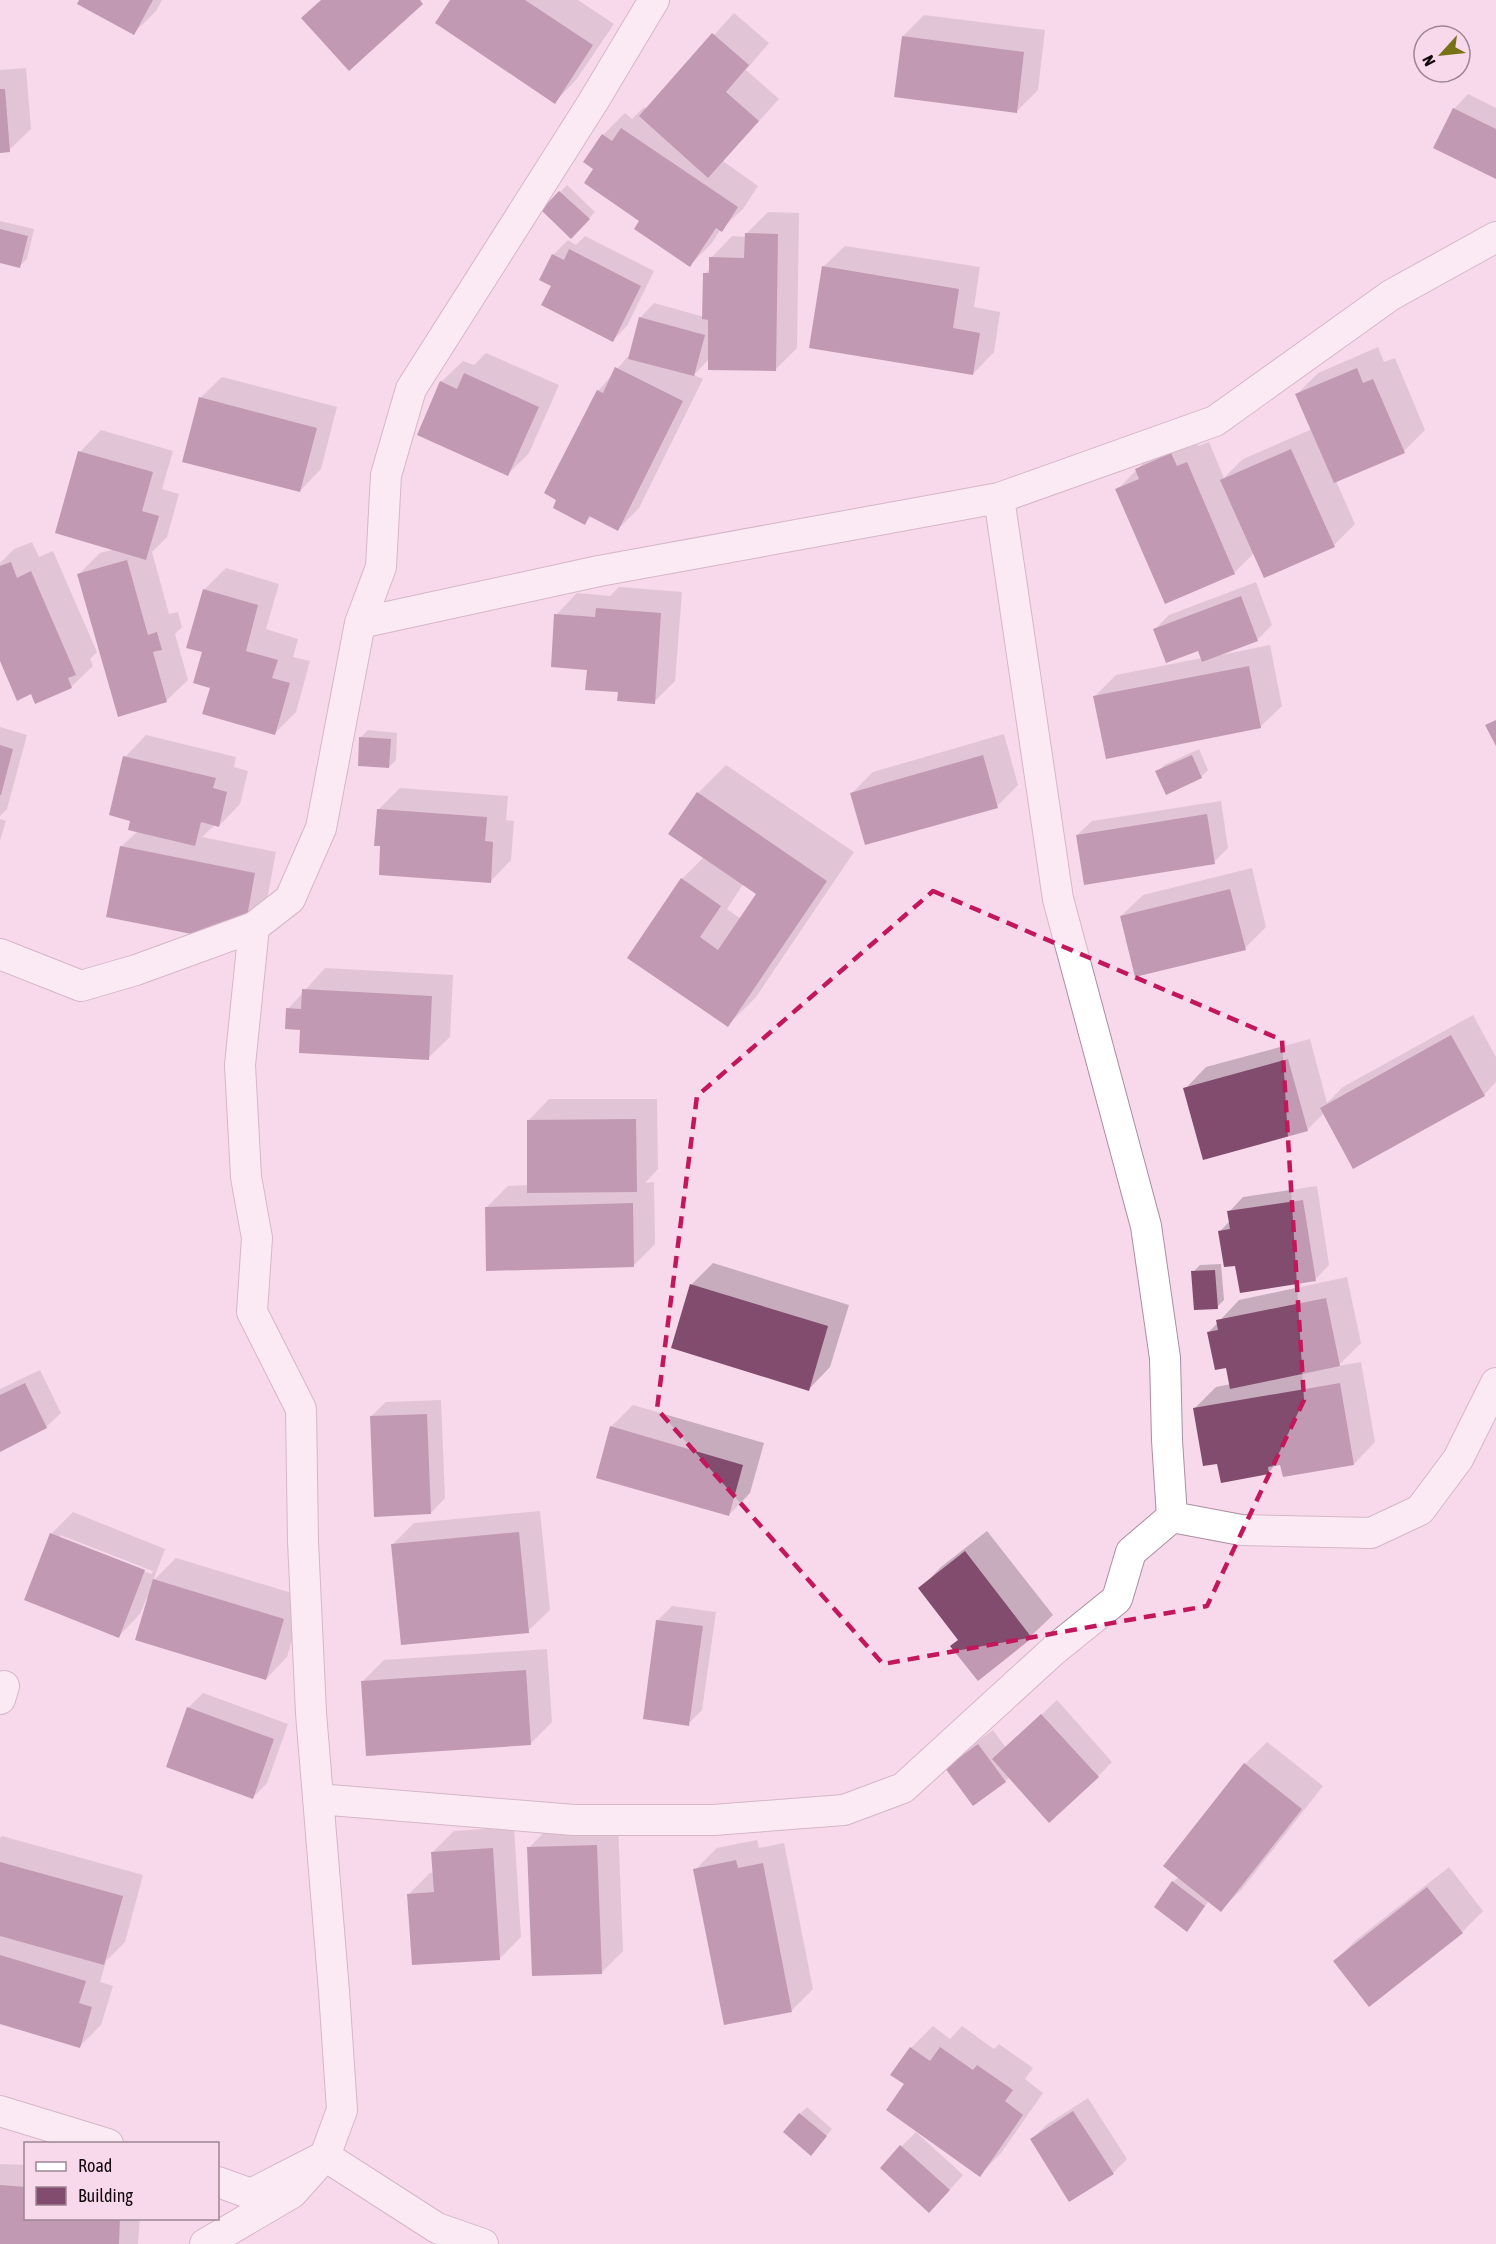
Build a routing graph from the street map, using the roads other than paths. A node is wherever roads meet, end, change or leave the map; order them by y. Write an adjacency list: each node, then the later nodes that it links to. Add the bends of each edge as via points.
1 (654, 0): 4 (street, via 411,389 387,475 381,567)
2 (1496, 237): 3 (street, via 1391,295 1215,421)
3 (999, 498): 4 (street, via 599,571); 8 (street, via 1058,899 1146,1226 1166,1358)
4 (360, 623): 5 (street, via 321,828 290,899)
5 (254, 927): 6 (street, via 81,986); 9 (street, via 240,1065 246,1177 257,1238 252,1312 301,1409 303,1552)
6 (0, 954)
7 (1496, 1383): 8 (street, via 1458,1459 1420,1510 1371,1533 1241,1530)
8 (1172, 1516): 9 (street, via 1131,1552 1117,1599 1054,1650 903,1788 844,1810 713,1820 574,1820)
9 (318, 1799): 12 (street, via 342,2110)
10 (0, 2111): 11 (street)
11 (101, 2142)
12 (325, 2156): 13 (street, via 251,2194); 14 (street, via 292,2193); 15 (street, via 437,2228)
13 (219, 2182)
14 (205, 2244)
15 (483, 2244)

